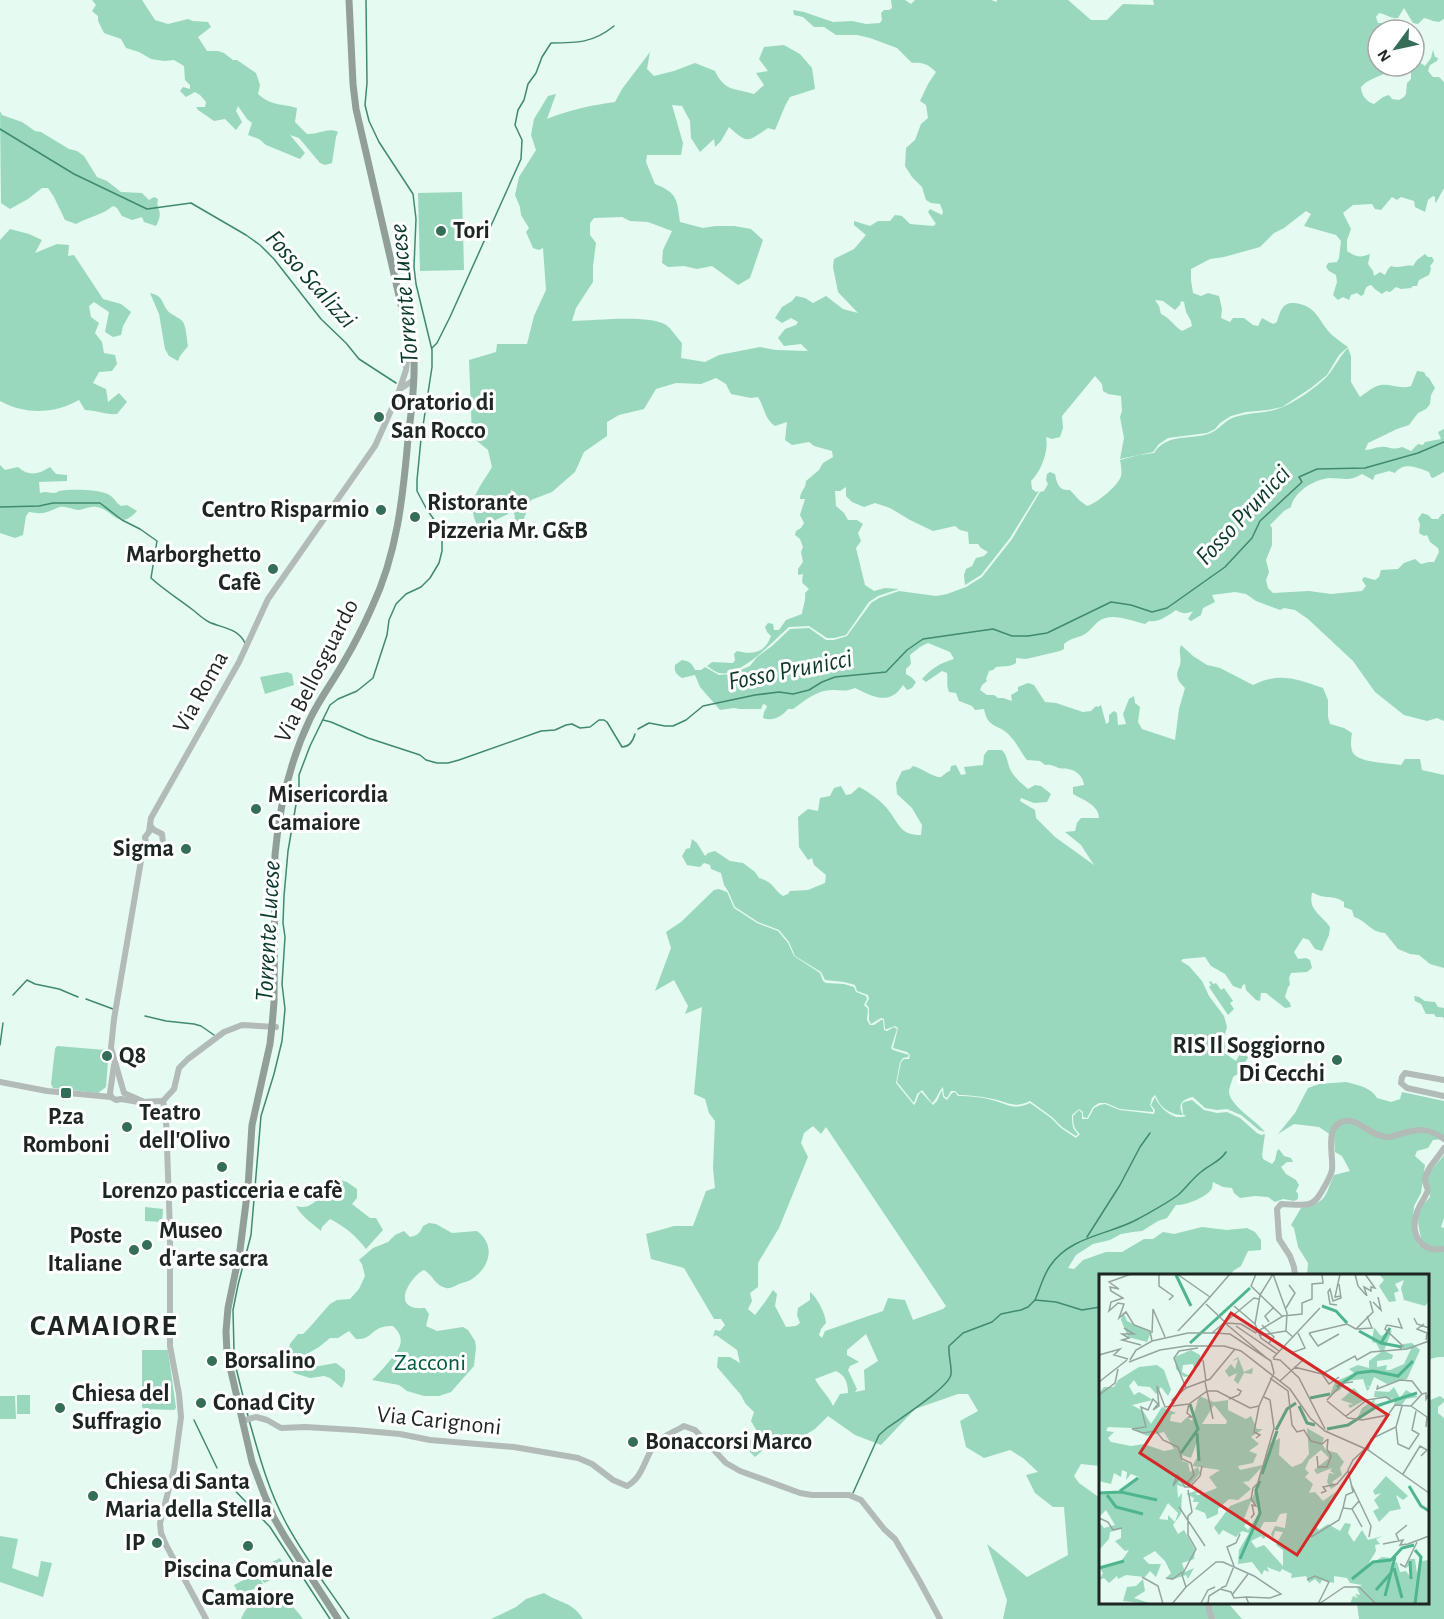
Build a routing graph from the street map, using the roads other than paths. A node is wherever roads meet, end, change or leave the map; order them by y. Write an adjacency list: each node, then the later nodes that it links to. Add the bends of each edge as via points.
1 (349, 0): 2 (main road, Via Bellosguardo, via 356,109)
2 (409, 345): 3 (main road, Via Bellosguardo); 4 (street, Via Roma)
3 (414, 361): 4 (street); 5 (main road, Via Bellosguardo)
4 (406, 370): 6 (street, Via Roma)
5 (414, 378): 6 (street); 7 (main road, Via Bellosguardo)
6 (402, 385): 7 (street); 8 (street, Via Roma, via 375,446 268,599 239,662 151,818)
7 (413, 393): 10 (main road, Via Bellosguardo, via 402,498 391,555 373,605 310,719 287,781 275,855)
8 (151, 829): 9 (street, Via Roma); 9 (street, via 160,832 164,840 156,849)
9 (146, 846): 11 (street, Via Roma, via 114,1019)
10 (274, 1026): 17 (street, via 238,1026 224,1032 179,1068 174,1089); 22 (main road, Via Bellosguardo, via 252,1125 248,1187 226,1331)
11 (114, 1061): 14 (street, Via Roma); 15 (street, Via Roma)
12 (1444, 1080): 16 (street, via 1405,1073 1402,1077 1407,1088)
13 (0, 1082): 14 (street, via 98,1097)
14 (111, 1093): 15 (street, via 116,1087); 15 (street, via 116,1100)
15 (122, 1094): 17 (street, via 139,1102)
16 (1444, 1096)
17 (163, 1101): 24 (street, via 170,1231 170,1346 182,1417 174,1470 161,1516 161,1533)
18 (1444, 1139): 21 (street, via 1436,1132 1420,1129 1388,1138 1353,1120 1338,1123 1330,1139 1332,1169 1317,1199 1311,1204 1281,1204 1277,1209 1280,1239)
19 (1444, 1148): 20 (street, via 1428,1170 1428,1190 1416,1224 1420,1244)
20 (1444, 1249)
21 (1295, 1274)
22 (242, 1421): 25 (main road, Via Bellosguardo, via 274,1518); 26 (street, Via Carignoni, via 256,1417 281,1428 332,1428 514,1447 578,1458 627,1486 637,1478 654,1447 684,1426 695,1430 726,1463 740,1471 800,1493 849,1494 861,1500 895,1539)
23 (1209, 1604): 27 (street)
24 (206, 1619)
25 (338, 1619)
26 (940, 1619)
27 (1212, 1619)

